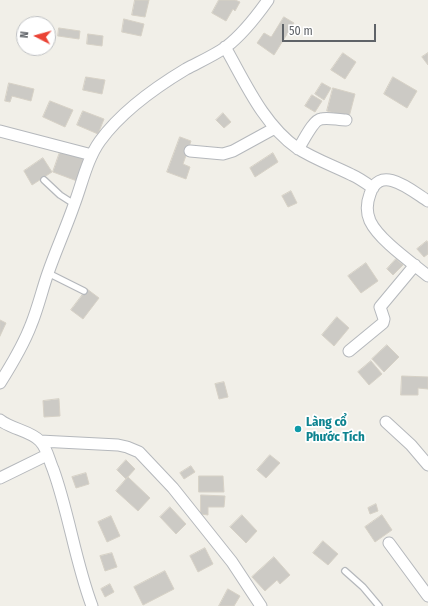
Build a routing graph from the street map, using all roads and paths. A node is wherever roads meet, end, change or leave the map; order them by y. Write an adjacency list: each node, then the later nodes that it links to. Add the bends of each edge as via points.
1 (268, 0): 2 (street, via 245,30)
2 (225, 47): 4 (street); 8 (street, via 158,87 105,134)
3 (346, 120): 6 (street, via 318,119)
4 (275, 128): 6 (street); 7 (street, via 223,154)
5 (0, 131): 8 (street)
6 (298, 149): 10 (street)
7 (190, 151)
8 (92, 155): 12 (street)
9 (44, 180): 12 (lane, via 60,195)
10 (373, 188): 11 (street, via 384,180 393,180); 13 (street, via 367,207 370,221 389,243)
11 (428, 201)
12 (75, 204): 14 (street)
13 (414, 265): 15 (street); 17 (street, via 380,308 383,323)
14 (48, 273): 16 (lane); 18 (street, via 24,343)
15 (428, 276)
16 (84, 291)
17 (349, 351)
18 (0, 383)
19 (0, 420): 21 (street)
20 (386, 422): 23 (street)
21 (40, 441): 22 (street); 29 (street, via 127,446 139,452 173,488 221,547)
22 (47, 455): 24 (street); 28 (street, via 60,490)
23 (428, 465)
24 (0, 478)
25 (389, 543): 27 (street)
26 (345, 572): 30 (lane, via 363,587)
27 (428, 596)
28 (92, 606)
29 (260, 606)
30 (379, 606)

